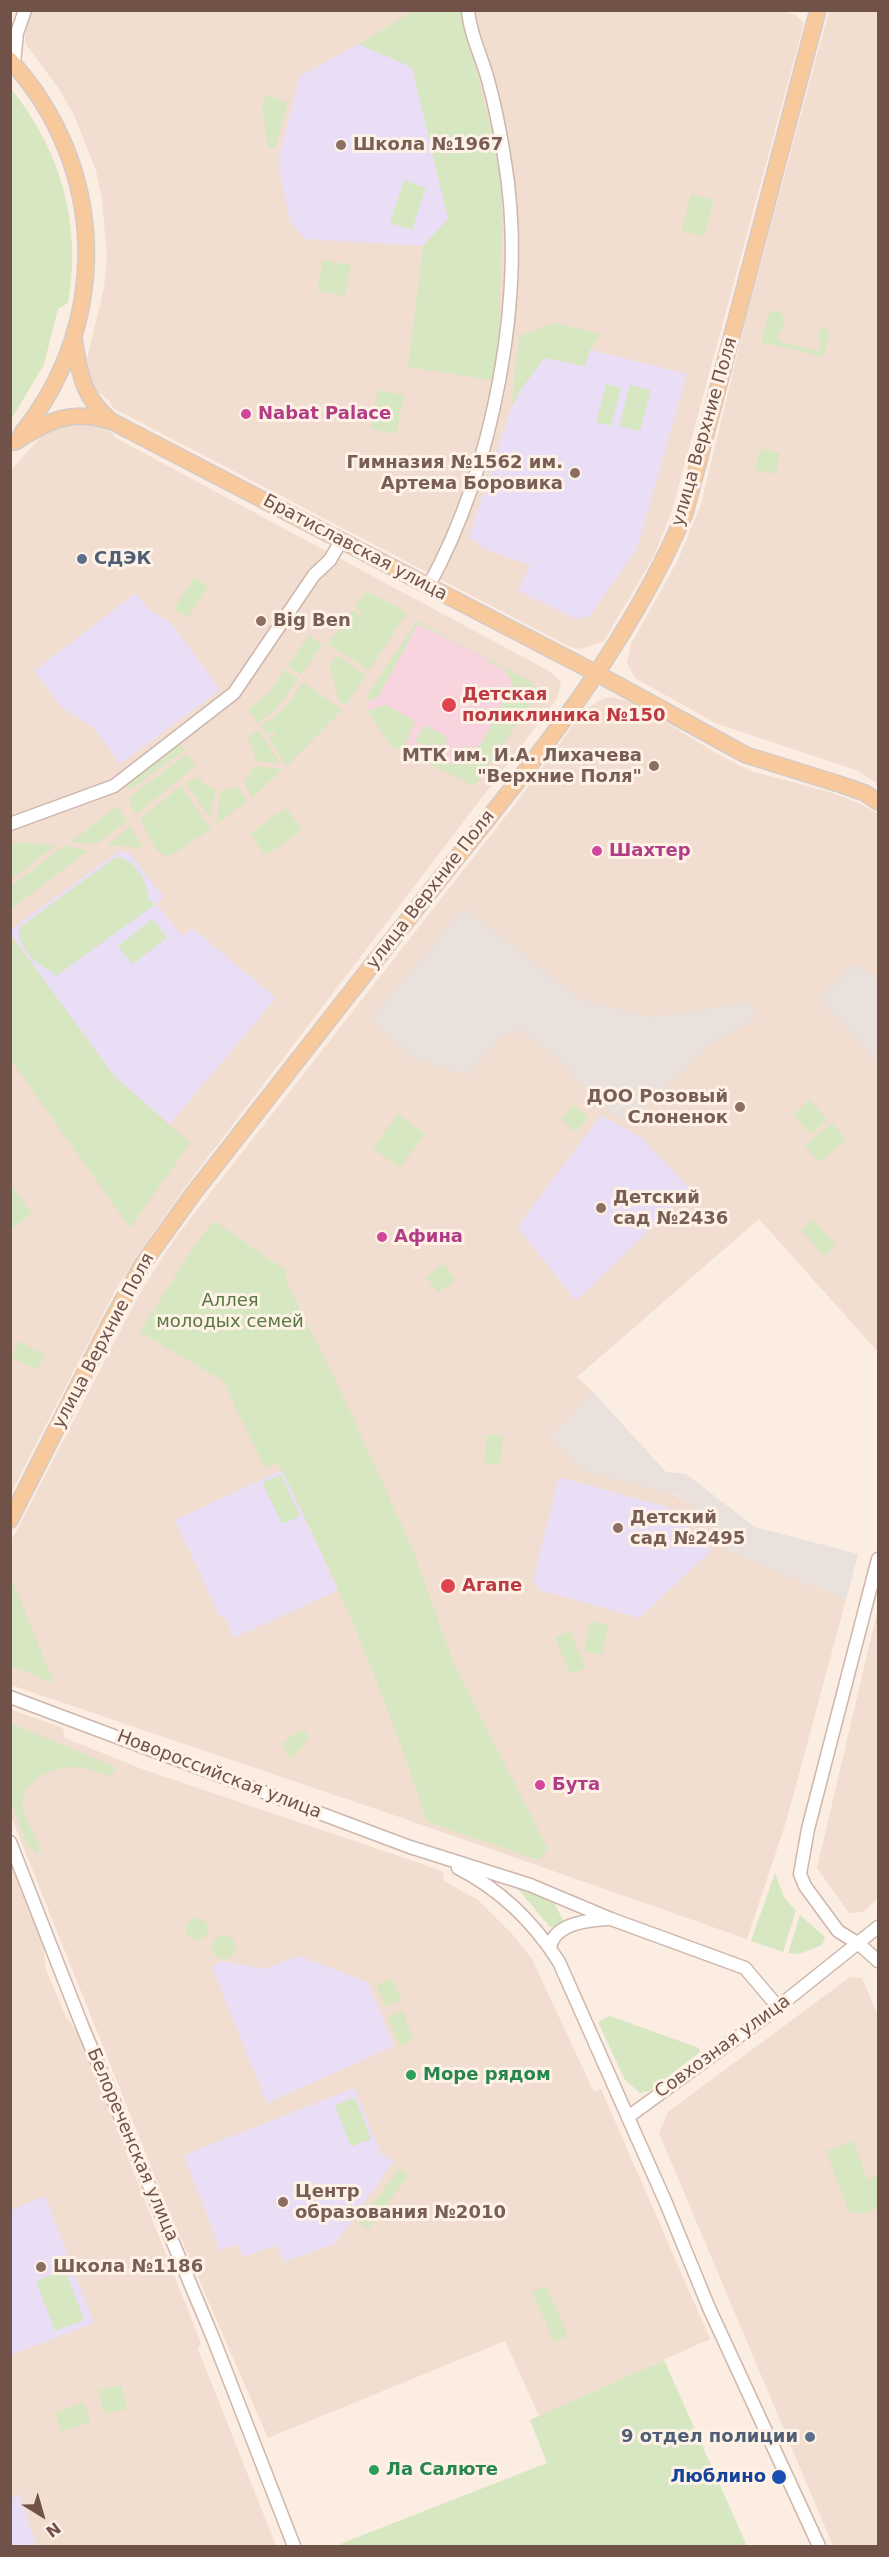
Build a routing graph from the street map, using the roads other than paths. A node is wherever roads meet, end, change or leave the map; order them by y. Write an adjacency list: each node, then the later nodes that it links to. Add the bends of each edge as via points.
1 (25, 10): 4 (street); 5 (street)
2 (468, 10): 10 (street, via 489,81 508,189 507,339 481,453 454,533)
3 (817, 11): 11 (main road, улица Верхние Поля, via 685,513 662,567)
4 (10, 25)
5 (12, 60): 6 (main road, Братиславская улица, via 50,114 76,175 83,207 86,272)
6 (74, 338): 7 (main road, Братиславская улица, via 83,387); 8 (main road, Братиславская улица, via 50,393)
7 (113, 423): 8 (main road, Братиславская улица, via 88,416 63,417); 9 (main road, Братиславская улица)
8 (13, 444)
9 (341, 540): 10 (main road, Братиславская улица); 13 (street, via 234,693 217,708 114,786)
10 (428, 587): 11 (main road, Братиславская улица)
11 (597, 673): 12 (main road, Братиславская улица, via 746,755 839,784); 14 (main road, улица Верхние Поля, via 142,1265)
12 (879, 802)
13 (10, 824)
14 (10, 1520)
15 (879, 1558): 21 (street, via 808,1829 800,1874 838,1931)
16 (14, 1700): 18 (street, Новороссийская улица)
17 (10, 1842): 26 (street, Белореченская улица)
18 (427, 1853): 19 (street, Новороссийская улица, via 530,1884); 22 (street, Новороссийская улица, via 506,1898)
19 (611, 1918): 22 (street, via 570,1926 554,1938); 24 (street, Новороссийская улица, via 745,1968)
20 (879, 1927): 21 (street, Совхозная улица)
21 (859, 1944): 23 (street); 24 (street, Совхозная улица)
22 (550, 1948): 25 (street, Новороссийская улица)
23 (879, 1961)
24 (778, 2007): 25 (street, Совхозная улица)
25 (628, 2117): 27 (street, via 709,2308)
26 (294, 2547)
27 (819, 2547)

